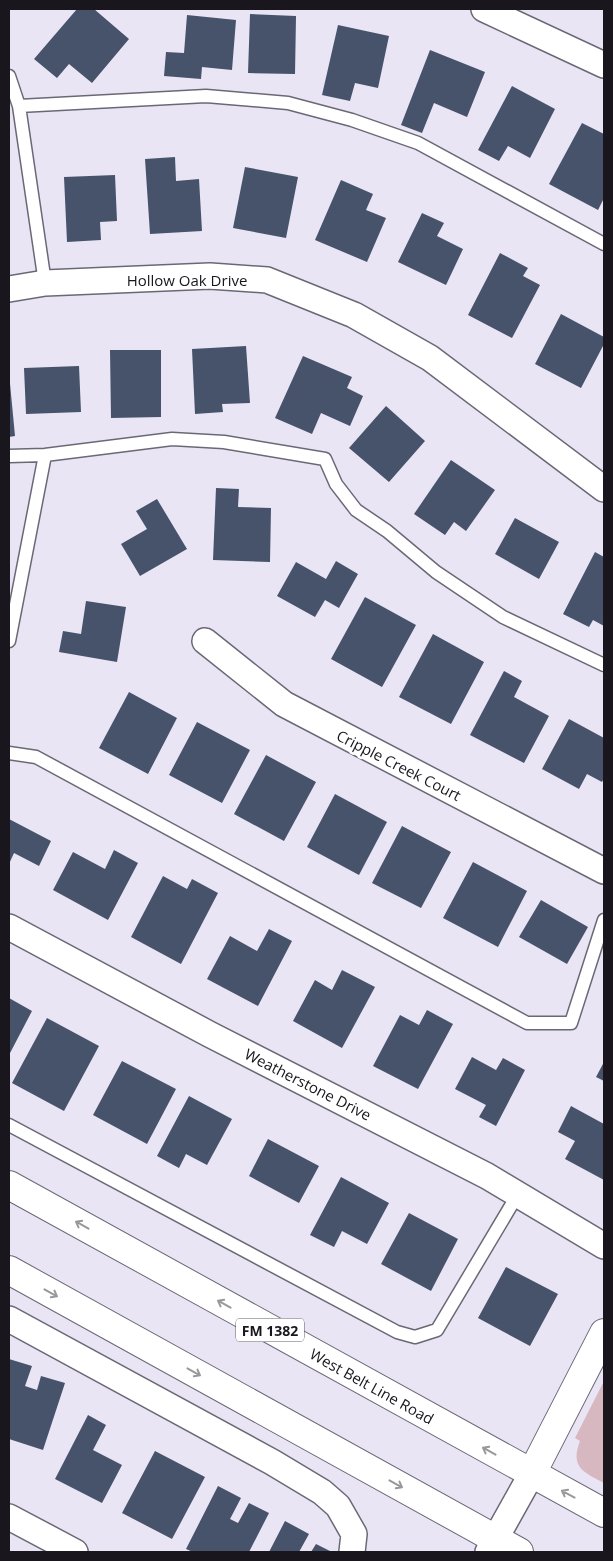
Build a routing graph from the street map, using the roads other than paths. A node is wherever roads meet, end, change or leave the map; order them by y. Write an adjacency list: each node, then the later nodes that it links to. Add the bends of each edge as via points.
1 (484, 9): 2 (street)
2 (604, 65)
3 (9, 76): 4 (lane)
4 (19, 106): 5 (lane, via 206,96 288,103 352,120 418,143); 6 (lane)
5 (604, 244)
6 (45, 283): 7 (street, Hollow Oak Drive); 10 (street, Hollow Oak Drive, via 210,276 267,280 354,315 430,358)
7 (9, 288)
8 (45, 455): 9 (lane); 12 (lane); 13 (lane, via 172,439 224,442 325,459 336,484 356,510 436,572 503,617)
9 (9, 456)
10 (604, 489)
11 (205, 641): 15 (street, Cripple Creek Court, via 284,704)
12 (9, 642)
13 (604, 665)
14 (9, 752): 16 (lane, via 36,757 527,1022 571,1023)
15 (604, 871)
16 (604, 920)
17 (9, 927): 20 (street, Weatherstone Drive)
18 (9, 1125): 20 (lane, via 397,1332 415,1336 437,1330)
19 (9, 1185): 25 (main road, West Belt Line Road / FM 1382, one-way to 19)
20 (518, 1194): 21 (street, Weatherstone Drive)
21 (604, 1246)
22 (9, 1270): 28 (main road, one-way to 28)
23 (9, 1319): 30 (street, via 322,1492 338,1506 354,1534)
24 (604, 1333): 25 (main road)
25 (531, 1475): 26 (main road, West Belt Line Road / FM 1382, one-way to 25); 28 (street)
26 (604, 1513)
27 (9, 1517): 29 (street)
28 (492, 1546): 31 (main road)
29 (75, 1552)
30 (352, 1552)
31 (519, 1552)

